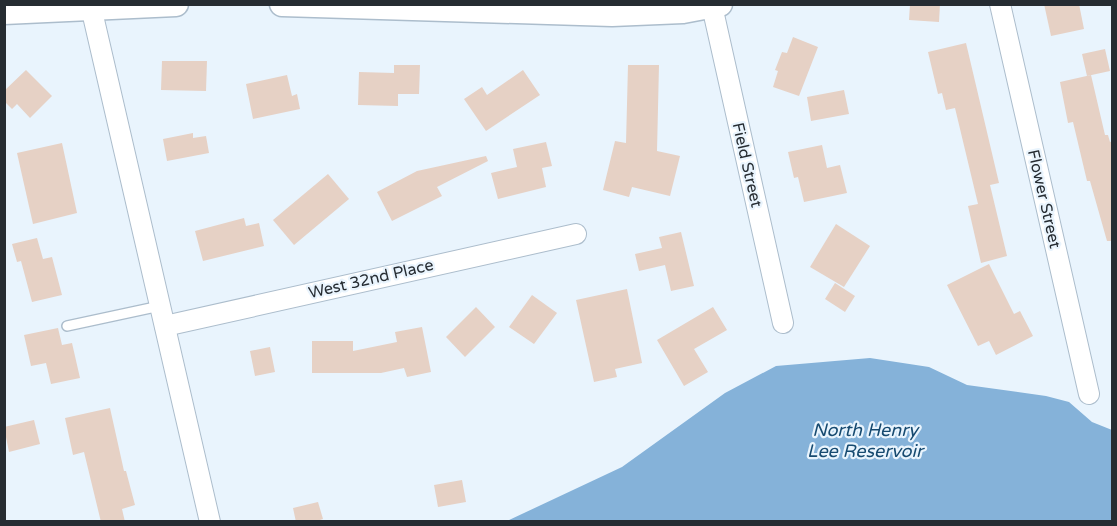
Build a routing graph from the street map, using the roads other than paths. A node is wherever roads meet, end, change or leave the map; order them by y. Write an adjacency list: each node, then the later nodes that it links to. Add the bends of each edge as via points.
1 (176, 4): 5 (street)
2 (282, 4): 4 (street, via 612,14 683,11)
3 (1000, 4): 12 (street, Flower Street)
4 (716, 5): 9 (street, Field Street)
5 (91, 7): 6 (street); 8 (street)
6 (4, 12)
7 (576, 234): 11 (street, West 32nd Place)
8 (160, 306): 10 (lane); 11 (street)
9 (783, 323)
10 (68, 326)
11 (165, 326): 13 (street)
12 (1089, 393)
13 (210, 522)

